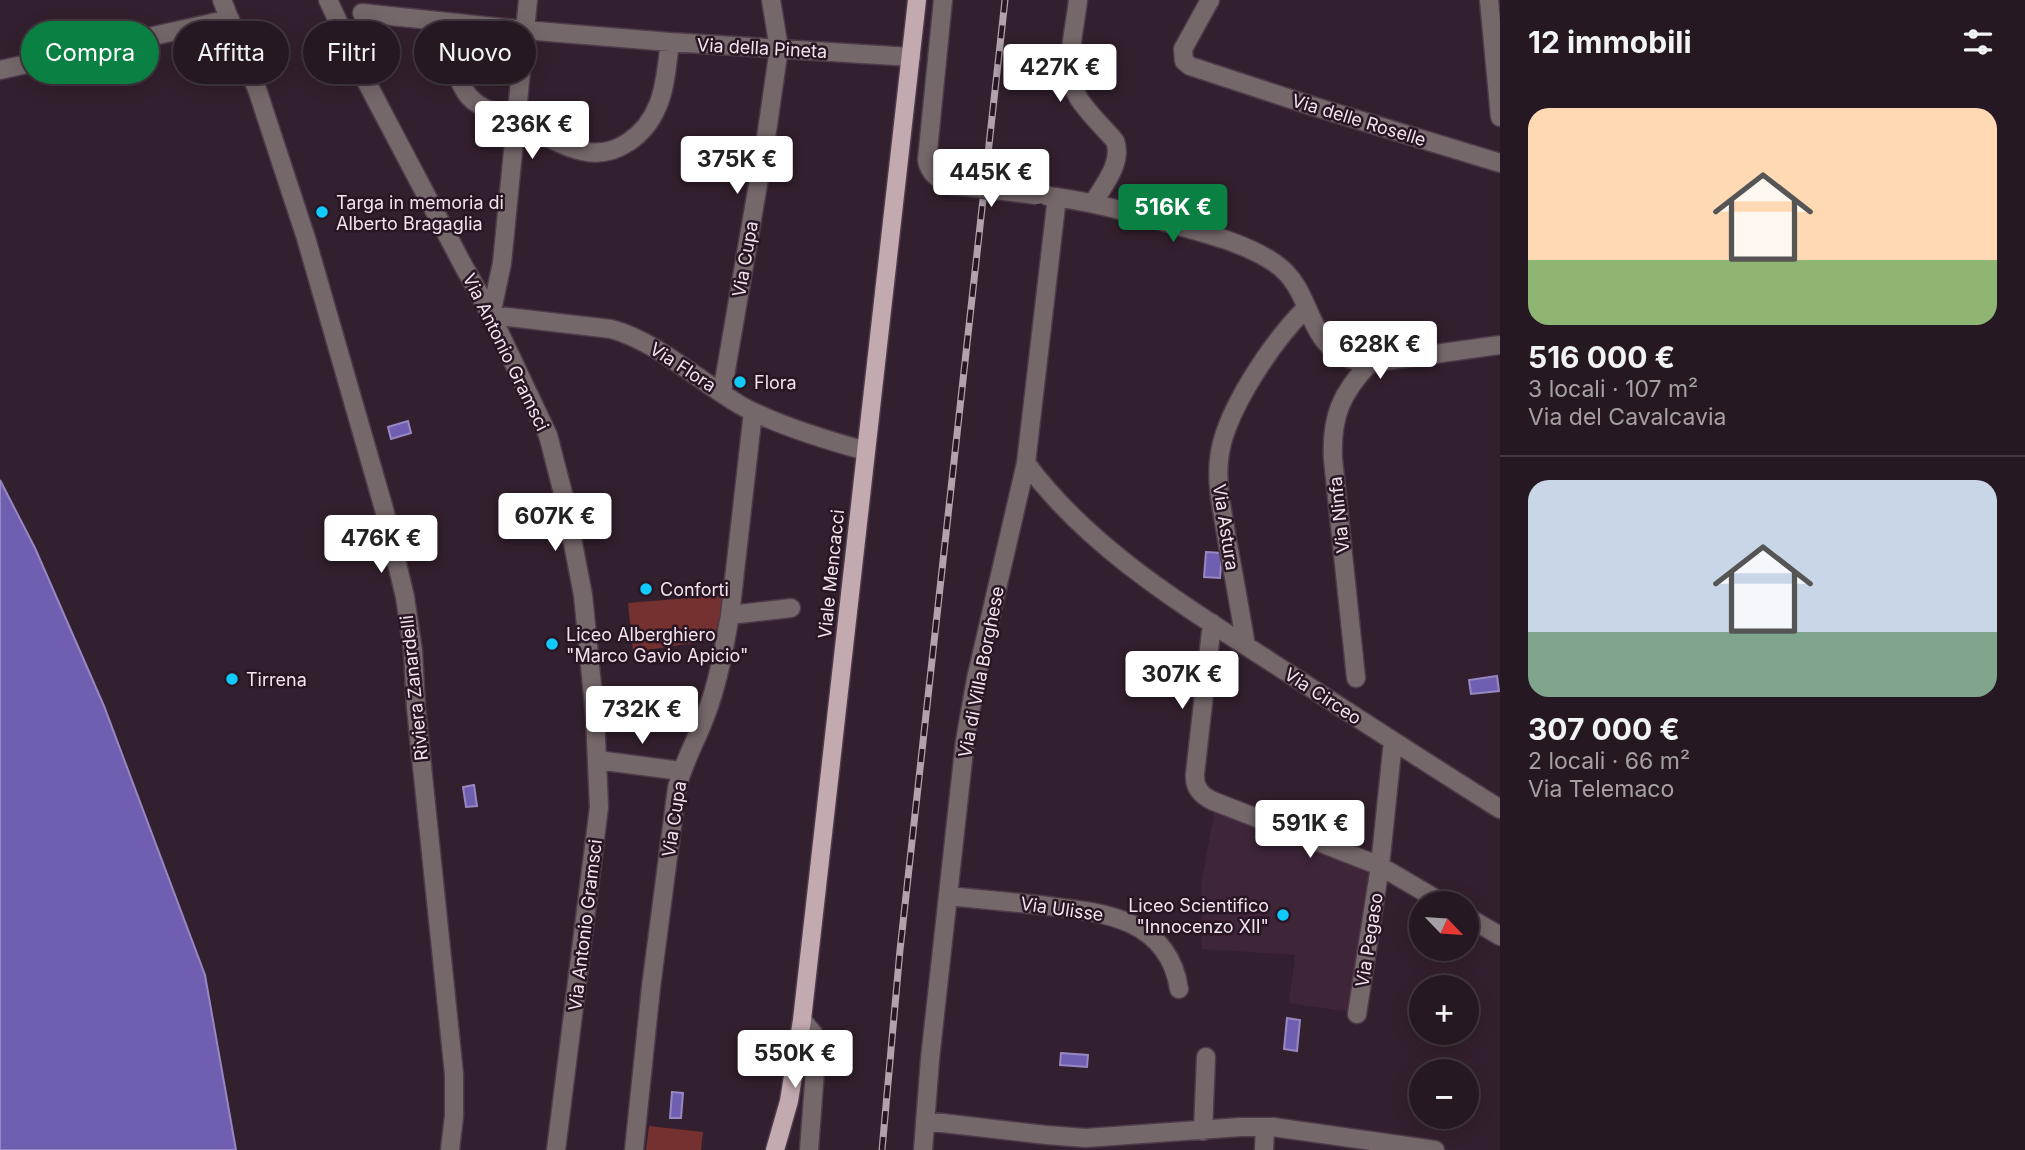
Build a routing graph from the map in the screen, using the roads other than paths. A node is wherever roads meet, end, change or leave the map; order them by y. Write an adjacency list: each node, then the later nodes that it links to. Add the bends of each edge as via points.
1 (222, 0): 11 (street, Riviera Zanardelli)
2 (328, 0): 27 (street, Via Antonio Gramsci)
3 (528, 0): 13 (street)
4 (771, 0): 16 (street, Via Cupa)
5 (917, 0): 17 (main road, Viale Mencacci)
6 (943, 0): 24 (street, bridge, via 926,160 929,169 951,185)
7 (1078, 0): 25 (street, via 1073,84 1118,150)
8 (1210, 0): 23 (street, Via delle Roselle, via 1184,49 1187,64)
9 (1489, 0): 21 (street)
10 (362, 13): 12 (street, Via della Pineta)
11 (230, 19): 18 (street); 57 (street, Riviera Zanardelli, via 306,238 405,597 454,1074)
12 (437, 21)
13 (525, 21)
14 (536, 31): 15 (street, Via della Pineta)
15 (670, 42): 16 (street, Via della Pineta); 22 (street, via 658,106 644,129 618,149 580,151)
16 (779, 48): 17 (street, Via della Pineta); 30 (street, Via Cupa)
17 (911, 57): 32 (main road, Viale Mencacci)
18 (0, 70)
19 (461, 84): 22 (street, via 478,106)
20 (520, 84): 22 (street)
21 (1500, 117)
22 (517, 121): 27 (street, via 502,263)
23 (1500, 163)
24 (1057, 197): 25 (street); 33 (street, Via di Villa Borghese)
25 (1093, 203): 26 (street, via 1212,235 1253,251 1289,275)
26 (1306, 308): 29 (street, via 1326,343 1345,357); 37 (street, Via Astura, via 1275,344 1239,402 1220,452 1218,488)
27 (491, 315): 30 (street, Via Flora, via 626,333); 40 (street, Via Antonio Gramsci, via 548,435 564,497 583,595)
28 (1500, 345): 29 (street)
29 (1370, 363): 38 (street, Via Ninfa, via 1344,395 1333,433)
30 (722, 393): 31 (street, Via Flora)
31 (753, 412): 32 (street, Via Flora); 35 (street, Via Cupa)
32 (866, 451): 50 (main road, Viale Mencacci)
33 (1026, 464): 36 (street, Via Circeo, via 1094,538); 45 (street, Via di Villa Borghese, via 972,698)
34 (791, 608): 35 (street)
35 (730, 615): 41 (street, Via Cupa, via 714,692)
36 (1212, 623): 37 (street, Via Circeo); 43 (street, via 1195,774 1198,790)
37 (1246, 646): 39 (street, Via Circeo)
38 (1356, 678)
39 (1393, 741): 42 (street, Via Circeo); 43 (street, Via Pegaso)
40 (597, 760): 41 (street); 58 (street, Via Antonio Gramsci, via 596,839)
41 (681, 771): 59 (street, Via Cupa)
42 (1500, 809)
43 (1380, 866): 44 (street); 49 (street, Via Pegaso)
44 (1423, 891)
45 (948, 896): 48 (street, Via Ulisse, via 1086,910 1118,918 1160,944 1174,968); 52 (street, Via di Villa Borghese)
46 (1479, 924): 47 (street)
47 (1500, 936)
48 (1179, 989)
49 (1357, 1014)
50 (802, 1020): 55 (main road, Viale Mencacci); 61 (street, via 817,1044)
51 (1206, 1057): 54 (street)
52 (925, 1121): 56 (street); 62 (street, Via di Villa Borghese)
53 (1265, 1126): 54 (street); 63 (street); 64 (street)
54 (1203, 1131): 56 (street)
55 (782, 1141): 60 (main road, Viale Mencacci)
56 (1075, 1144)
57 (450, 1150)
58 (556, 1150)
59 (634, 1150)
60 (775, 1150)
61 (809, 1150)
62 (923, 1150)
63 (1264, 1150)
64 (1435, 1150)

